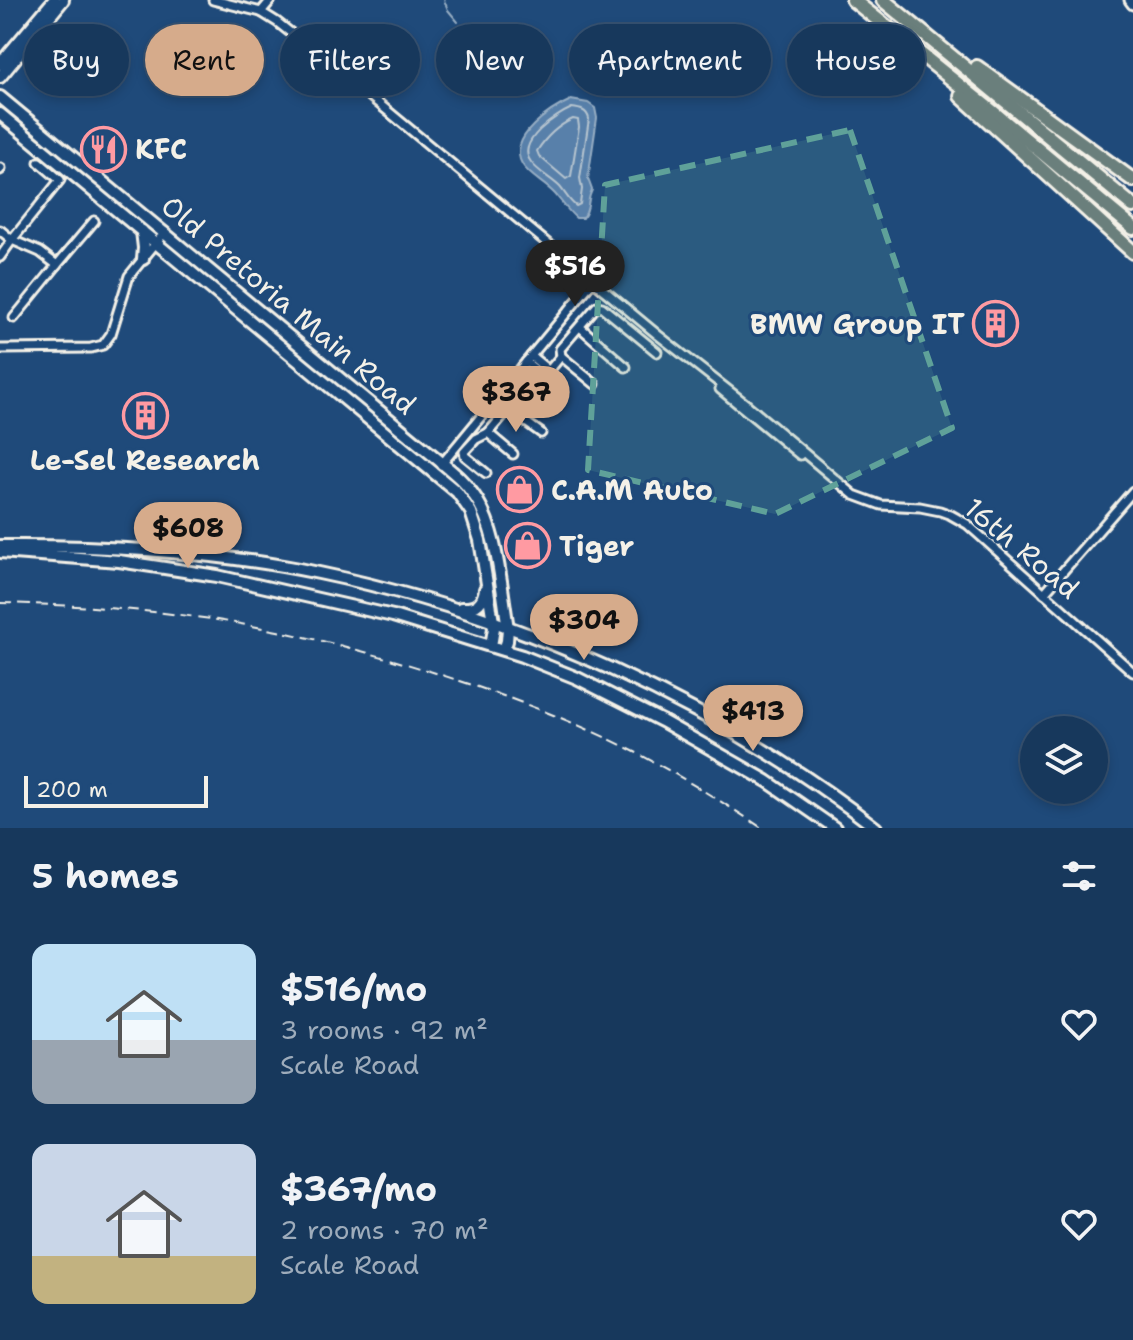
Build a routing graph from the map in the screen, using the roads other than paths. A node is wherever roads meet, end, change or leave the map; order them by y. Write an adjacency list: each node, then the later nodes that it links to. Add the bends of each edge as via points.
1 (54, 0): 10 (main road)
2 (63, 0): 12 (main road)
3 (213, 0): 7 (street, 16th Road)
4 (271, 0): 7 (street)
5 (853, 0): 8 (highway)
6 (886, 3): 16 (highway); 17 (highway)
7 (261, 12): 30 (street, 16th Road)
8 (882, 24)
9 (925, 58): 19 (highway)
10 (0, 64)
11 (925, 66): 25 (highway)
12 (0, 77)
13 (0, 97): 22 (main road, Old Pretoria Main Road)
14 (0, 114): 21 (main road, Old Pretoria Main Road)
15 (39, 162): 23 (street, via 60,180)
16 (1133, 180)
17 (1133, 206)
18 (94, 221): 29 (street)
19 (1133, 228)
20 (0, 230): 23 (street)
21 (142, 231): 24 (main road, Old Pretoria Main Road); 28 (main road)
22 (165, 232): 24 (street); 46 (main road, Old Pretoria Main Road)
23 (12, 240): 27 (street); 29 (street)
24 (156, 242): 26 (main road, Old Pretoria Main Road); 28 (street)
25 (1133, 252)
26 (171, 255): 28 (main road); 47 (main road, Old Pretoria Main Road)
27 (0, 257)
28 (144, 258): 33 (street, via 132,270 103,345)
29 (57, 265): 31 (street)
30 (593, 281): 36 (street); 53 (street, 16th Road, via 786,445 854,495 891,507 929,508 951,515)
31 (14, 318)
32 (580, 327): 34 (street, via 599,306); 35 (street, via 560,349); 37 (street)
33 (0, 349)
34 (657, 352)
35 (561, 356): 38 (street); 39 (street)
36 (529, 359): 38 (street); 46 (street)
37 (626, 367)
38 (546, 374): 40 (street)
39 (595, 384)
40 (533, 390): 41 (street); 42 (street, via 526,389)
41 (553, 405)
42 (509, 410): 43 (street); 44 (street)
43 (488, 433): 45 (street); 48 (street, via 463,454)
44 (541, 433)
45 (513, 454)
46 (442, 463): 47 (street); 56 (main road, Old Pretoria Main Road, via 473,493 484,515)
47 (435, 473): 52 (main road, Old Pretoria Main Road, via 471,512)
48 (486, 473)
49 (1133, 491): 53 (street)
50 (0, 546): 54 (main road, via 118,547 220,557 318,573)
51 (0, 552): 57 (main road, via 110,560 217,576 380,613)
52 (486, 575): 54 (main road, via 478,605 467,609); 55 (main road, Old Pretoria Main Road)
53 (1044, 593): 59 (street, 16th Road)
54 (439, 604): 55 (main road)
55 (493, 622): 56 (main road); 57 (main road, Old Pretoria Main Road)
56 (508, 628): 58 (main road, Old Pretoria Main Road); 61 (main road, via 583,657 699,714 781,762)
57 (491, 646): 58 (main road)
58 (504, 650): 60 (main road, via 623,700 729,758)
59 (1133, 672)
60 (835, 828)
61 (876, 828)

